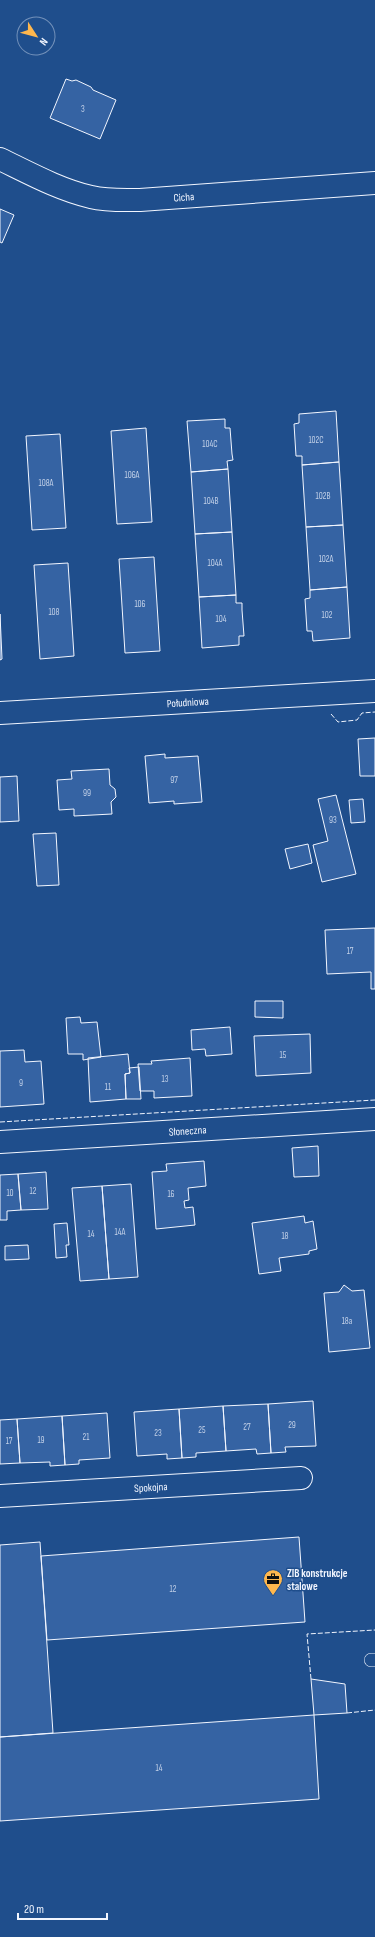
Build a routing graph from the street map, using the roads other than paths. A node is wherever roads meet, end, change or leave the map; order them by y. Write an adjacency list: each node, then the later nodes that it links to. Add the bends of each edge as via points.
1 (0, 159): 2 (street, Cicha, via 53,184 91,197 112,200)
2 (375, 184)
3 (375, 691): 4 (street, Południowa)
4 (0, 713)
5 (375, 1120): 6 (street, Słoneczna)
6 (0, 1142)
7 (301, 1478): 8 (street, Spokojna)
8 (0, 1496)

